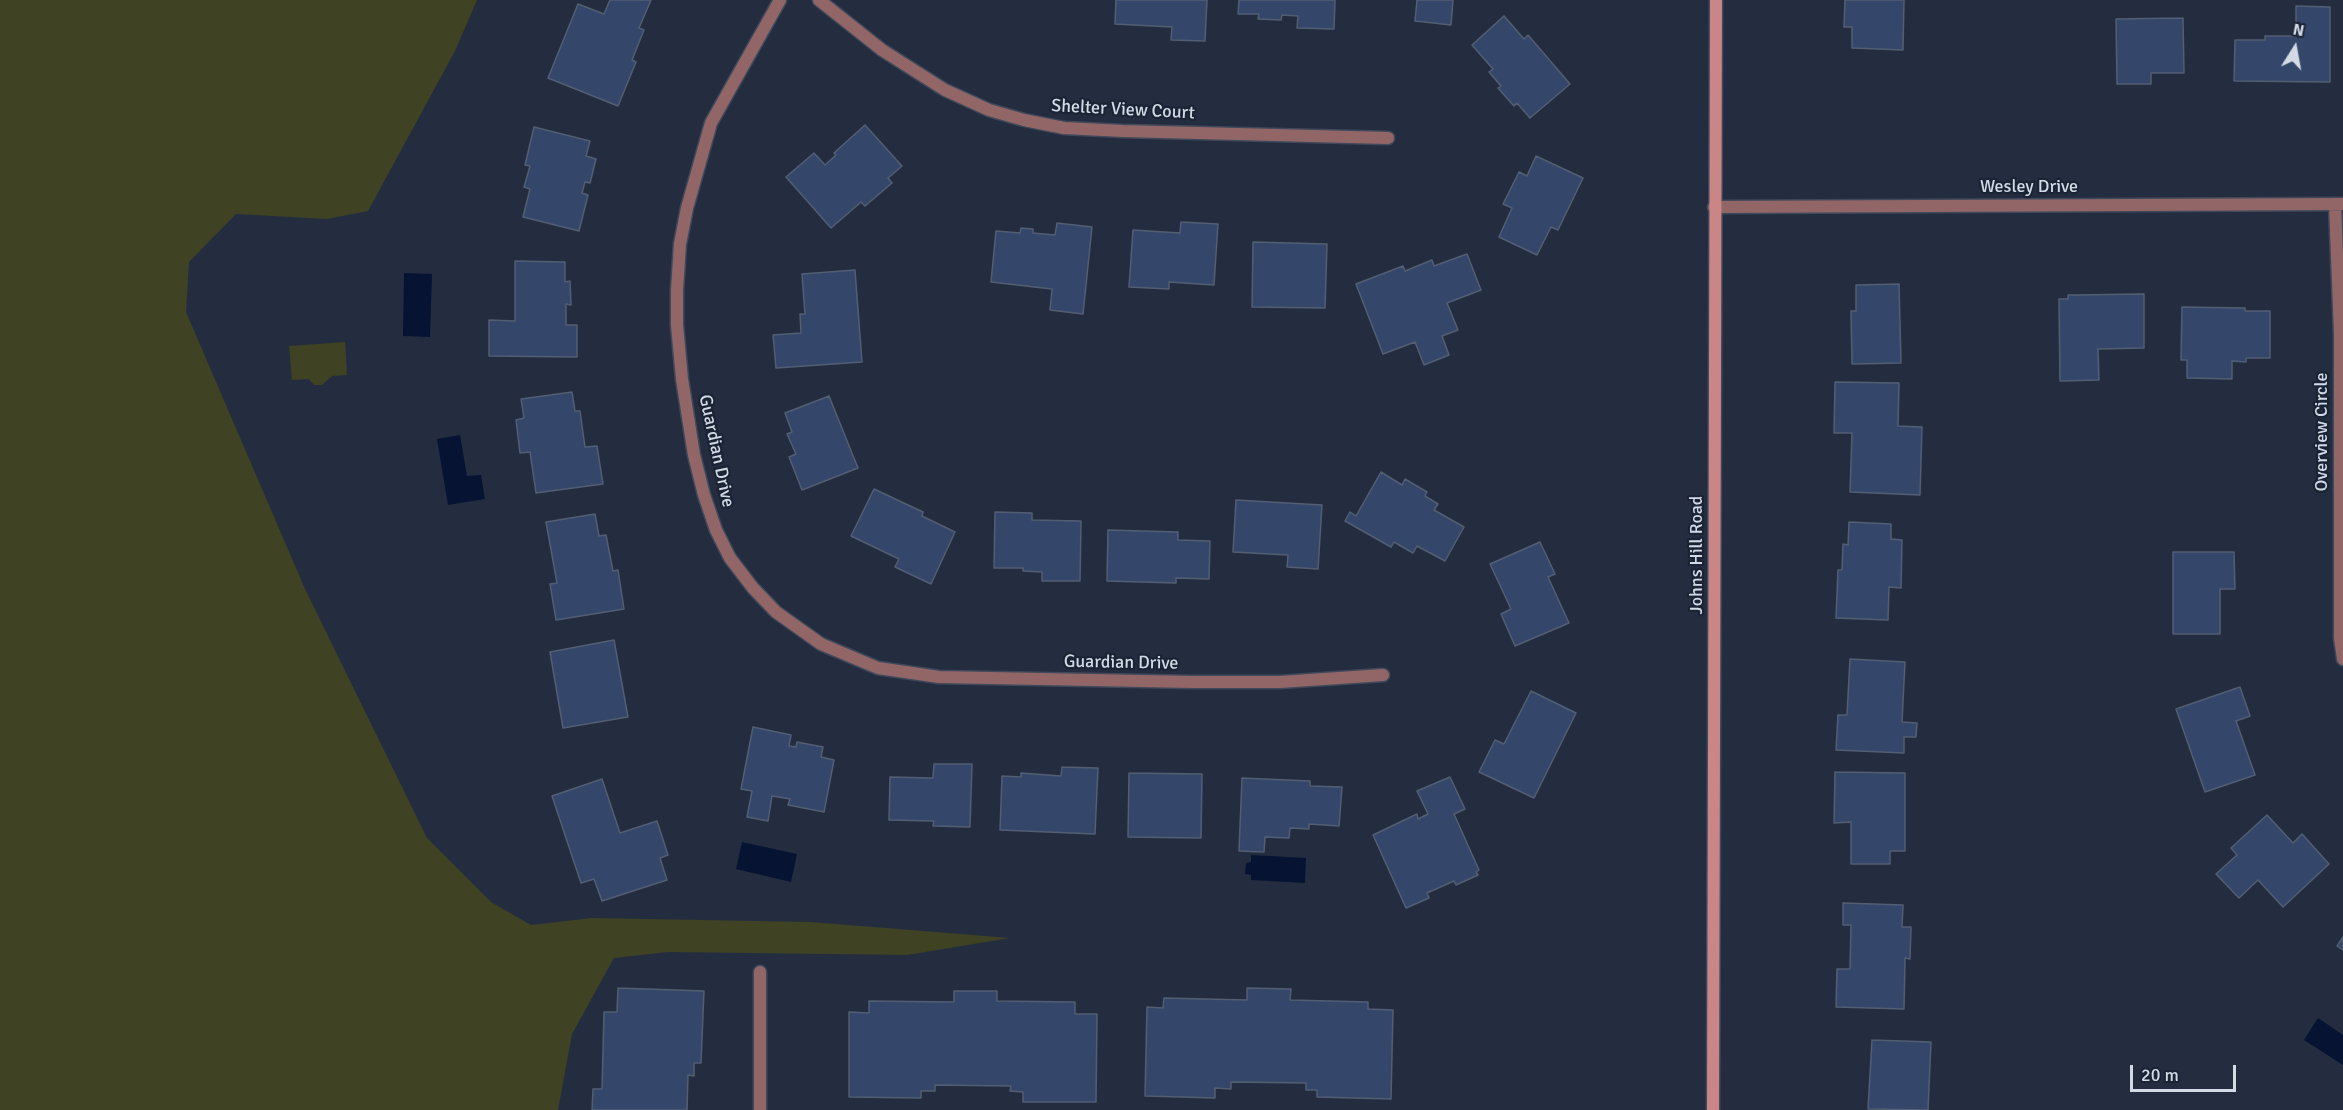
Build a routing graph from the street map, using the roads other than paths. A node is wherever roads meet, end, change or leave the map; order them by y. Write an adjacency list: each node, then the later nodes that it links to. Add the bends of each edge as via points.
1 (780, 0): 8 (street, Guardian Drive, via 711,123 687,208 677,290 682,379 694,455 716,530 730,558 753,588 776,612 821,644 878,668 939,677 1280,682)
2 (819, 0): 4 (street, Shelter View Court, via 882,50 945,90 989,110 1024,120 1064,128 1123,131)
3 (1716, 0): 6 (main road, Johns Hill Road)
4 (1388, 138)
5 (2339, 204): 6 (street, Wesley Drive); 7 (street, Overview Circle)
6 (1714, 207): 11 (main road, Johns Hill Road)
7 (2343, 659)
8 (1383, 675)
9 (760, 972): 10 (street)
10 (760, 1110)
11 (1713, 1110)

